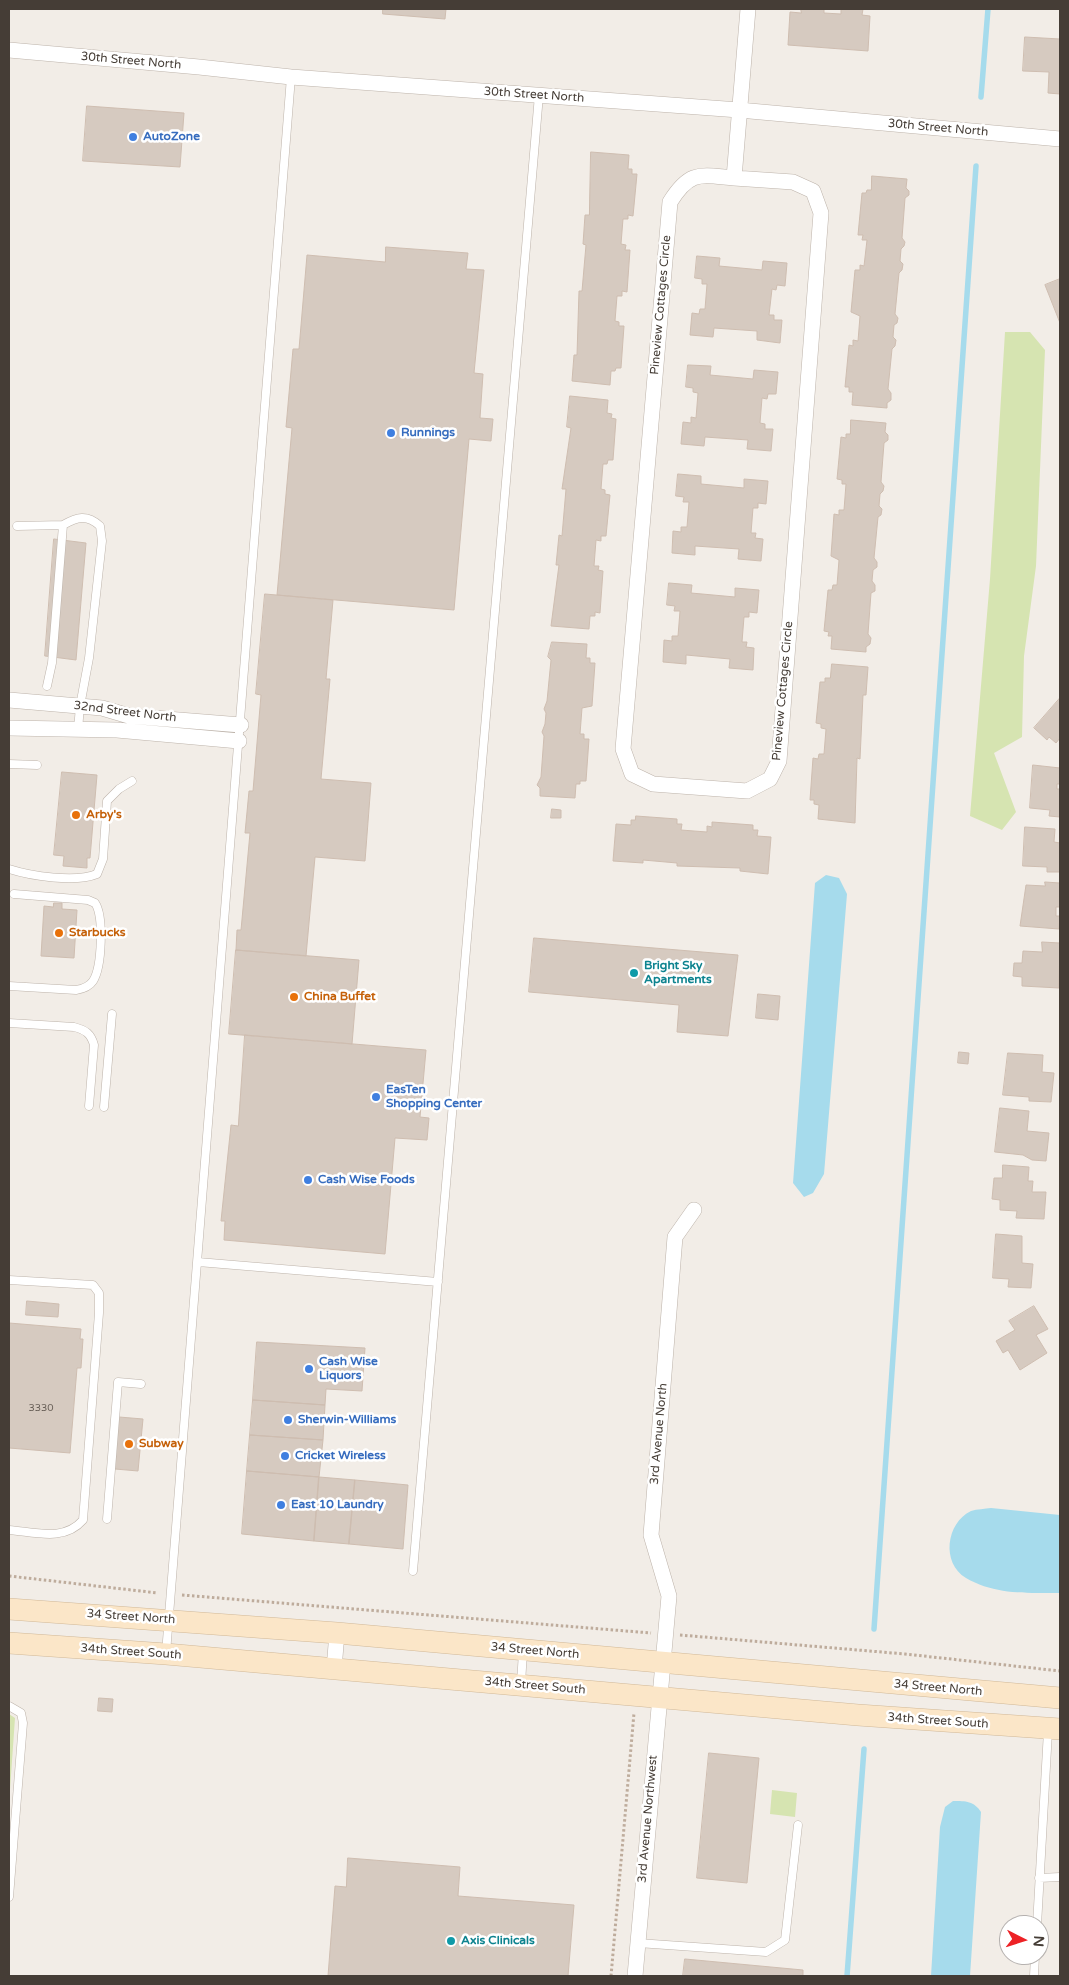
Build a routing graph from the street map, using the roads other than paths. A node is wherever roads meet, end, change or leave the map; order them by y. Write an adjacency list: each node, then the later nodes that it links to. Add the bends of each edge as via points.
1 (748, 9): 5 (street)
2 (9, 50): 3 (street, 30th Street North)
3 (291, 77): 4 (street, 30th Street North); 13 (lane)
4 (539, 95): 5 (street, 30th Street North); 30 (lane)
5 (739, 110): 6 (street, 30th Street North); 7 (street)
6 (1060, 139)
7 (734, 178): 7 (street, Pineview Cottages Circle, via 793,182 813,191 821,213 780,761 770,780 747,791 654,784 632,774 623,749 670,202 681,184 699,175)
8 (63, 525): 9 (lane); 10 (lane, via 52,663); 12 (lane, via 85,517 93,520 100,526 102,541 89,658)
9 (17, 526)
10 (47, 686)
11 (9, 700): 12 (street, 32nd Street North)
12 (80, 706): 13 (street, 32nd Street North, via 129,716); 15 (lane)
13 (241, 725): 16 (lane)
14 (9, 728): 15 (street, 32nd Street North)
15 (78, 730): 16 (street, 32nd Street North, via 116,730)
16 (239, 741): 28 (lane)
17 (9, 764): 18 (lane)
18 (37, 765)
19 (132, 782): 20 (lane, via 107,801 103,859 97,874 86,878 24,874)
20 (9, 869)
21 (14, 894): 22 (lane, via 88,900 95,903 101,918 98,968 87,988)
22 (9, 986)
23 (112, 1014): 26 (lane)
24 (9, 1023): 25 (lane, via 74,1028 92,1036)
25 (89, 1106)
26 (104, 1107)
27 (694, 1210): 41 (street, 3rd Avenue North, via 675,1237 651,1535 669,1596)
28 (198, 1262): 30 (lane); 36 (lane)
29 (9, 1280): 33 (lane, via 92,1285 98,1292 100,1313 83,1520 74,1530 60,1534)
30 (438, 1282): 34 (lane)
31 (141, 1384): 32 (lane, via 118,1382)
32 (107, 1519)
33 (9, 1530)
34 (413, 1571)
35 (9, 1609): 36 (main road, 34 Street North)
36 (170, 1620): 37 (main road, 34 Street North); 40 (lane)
37 (337, 1634): 39 (main road, 34 Street North); 42 (street)
38 (9, 1643): 40 (main road, 34th Street South)
39 (523, 1650): 41 (main road, 34 Street North); 43 (lane)
40 (166, 1654): 42 (main road, 34th Street South)
41 (663, 1661): 44 (street, 3rd Avenue Northwest); 45 (main road, 34 Street North)
42 (334, 1669): 43 (main road, 34th Street South)
43 (521, 1685): 44 (main road, 34th Street South)
44 (659, 1697): 47 (main road, 34th Street South); 54 (street, 3rd Avenue Northwest)
45 (1060, 1698)
46 (9, 1706): 49 (lane, via 21,1713 23,1723)
47 (1054, 1729): 51 (lane)
48 (798, 1825): 54 (lane, via 785,1940 779,1946 766,1952)
49 (11, 1852): 52 (lane)
50 (1060, 1877): 51 (lane)
51 (1039, 1878): 53 (lane)
52 (9, 1897)
53 (1037, 1915)
54 (638, 1943): 55 (street, 3rd Avenue Northwest)
55 (635, 1976)

